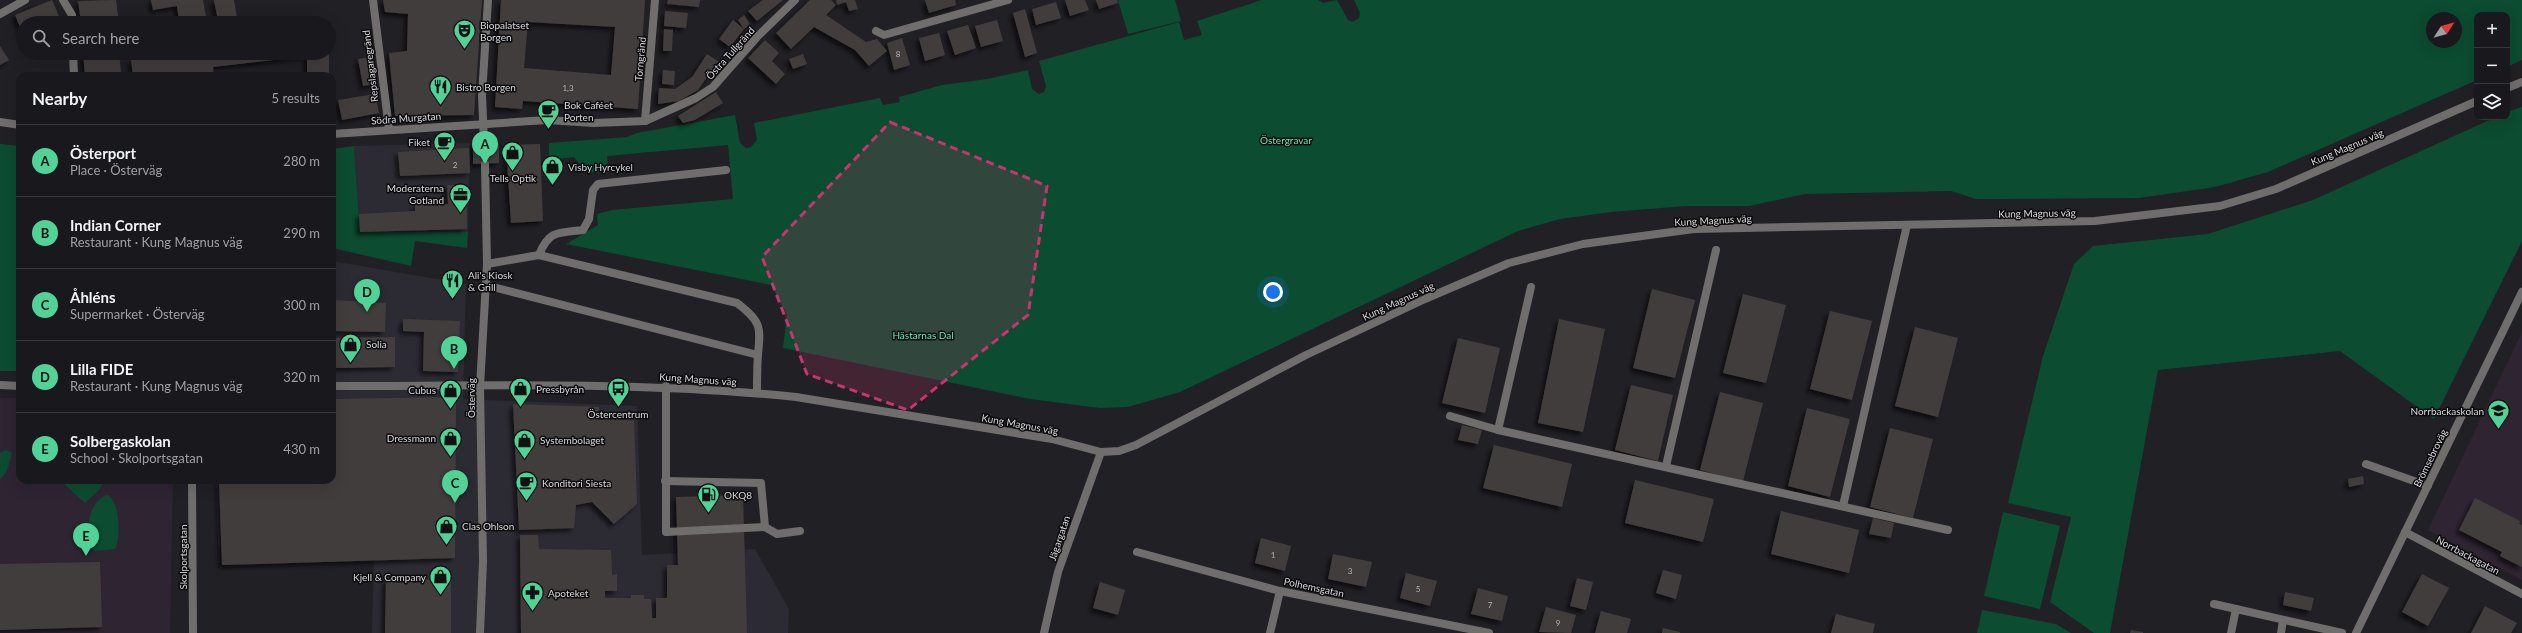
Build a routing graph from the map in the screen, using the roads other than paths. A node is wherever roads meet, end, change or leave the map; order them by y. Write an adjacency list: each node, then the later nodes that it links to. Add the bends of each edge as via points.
1 (25, 0): 8 (street)
2 (63, 0): 9 (street)
3 (373, 0): 20 (street, Repslagaregränd)
4 (488, 0): 18 (street)
5 (655, 0): 16 (street, Torngränd)
6 (795, 0): 16 (street, Östra Tullgränd, via 757,37 713,87 696,98)
7 (1008, 0): 10 (street, via 884,35)
8 (0, 14)
9 (72, 16)
10 (876, 31)
11 (73, 60): 12 (street)
12 (74, 72)
13 (2522, 82): 14 (street)
14 (2510, 87)
15 (2474, 102): 25 (street, Kung Magnus väg, via 2276,189 2220,206 2095,222)
16 (645, 121): 18 (street, Östra Tullgränd, via 594,123 547,120)
17 (0, 122): 19 (street)
18 (482, 124): 20 (street, Södra Murgatan); 22 (street)
19 (16, 125)
20 (389, 129): 21 (street, Södra Murgatan)
21 (336, 134)
22 (484, 143)
23 (485, 164): 28 (street, Österväg)
24 (726, 170): 27 (street, via 598,184 593,190 589,219 583,230 553,234 545,240)
25 (1907, 225): 41 (street, Kung Magnus väg, via 1694,230 1583,244 1510,263 1425,299 1306,355 1136,445 1119,451); 47 (street)
26 (1716, 250): 43 (street)
27 (538, 255): 28 (street); 32 (street, via 737,303 749,312 758,324 761,336)
28 (487, 264): 29 (street, Österväg)
29 (485, 285): 32 (street); 36 (street, Österväg)
30 (1531, 287): 40 (street)
31 (2522, 292): 46 (street, Brömsebroväg)
32 (758, 355): 38 (street)
33 (0, 385): 34 (street)
34 (16, 386)
35 (336, 386): 36 (street, Kung Magnus väg)
36 (480, 386): 37 (street, Kung Magnus väg); 59 (street, Österväg, via 483,561)
37 (666, 386): 38 (street, Kung Magnus väg); 44 (street)
38 (757, 393): 41 (street, Kung Magnus väg, via 796,397 1052,439)
39 (1450, 416): 40 (street)
40 (1498, 430): 43 (street)
41 (1101, 452): 60 (street, Jägargatan, via 1058,572)
42 (2366, 464): 46 (street)
43 (1666, 466): 47 (street)
44 (665, 481): 48 (street, via 761,483); 48 (street, via 666,532)
45 (192, 484): 58 (street, Skolportsgatan)
46 (2428, 486): 51 (street, Brömsebroväg)
47 (1843, 506): 49 (street)
48 (765, 528): 50 (street, via 777,534)
49 (1948, 530)
50 (800, 531)
51 (2405, 532): 54 (street, Norrbackagatan); 66 (street, Brömsebroväg)
52 (1137, 552): 53 (street, Polhemsgatan)
53 (1280, 591): 61 (street); 62 (street, Polhemsgatan)
54 (2522, 594)
55 (2214, 604): 56 (street)
56 (2236, 610): 57 (street); 63 (street)
57 (2284, 620): 64 (street); 65 (street)
58 (193, 633)
59 (480, 633)
60 (1044, 633)
61 (1270, 633)
62 (1489, 633)
63 (2231, 633)
64 (2281, 633)
65 (2342, 633)
66 (2356, 633)

